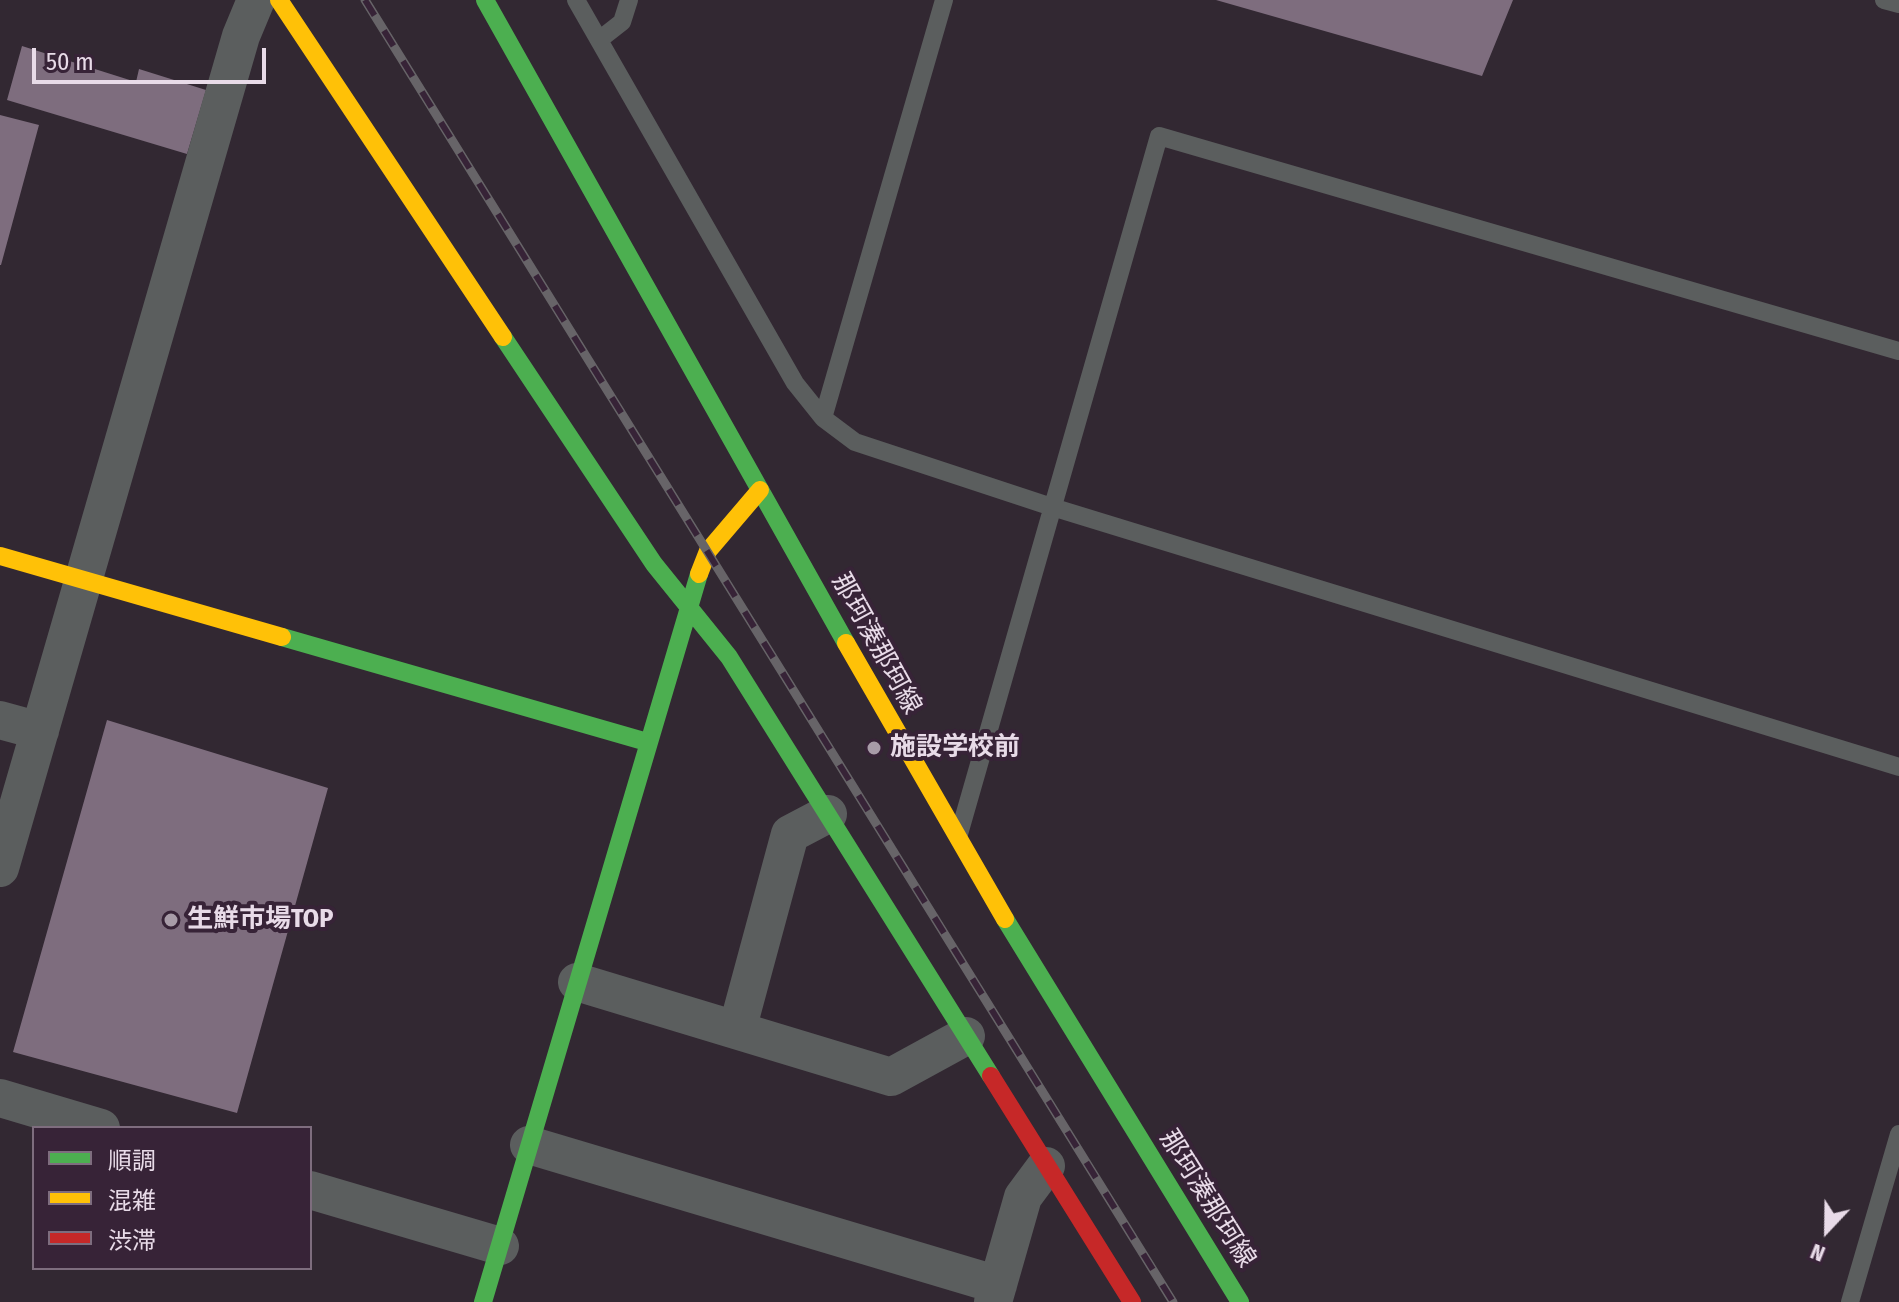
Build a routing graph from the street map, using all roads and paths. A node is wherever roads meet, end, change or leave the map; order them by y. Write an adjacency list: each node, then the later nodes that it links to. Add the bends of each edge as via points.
1 (256, 0): 15 (street, via 241,36)
2 (279, 0): 16 (street, via 654,564)
3 (485, 0): 12 (street, 那珂湊那珂線)
4 (576, 0): 9 (lane)
5 (629, 0): 9 (lane, via 622,22)
6 (944, 0): 11 (lane)
7 (1884, 0): 8 (lane)
8 (1899, 4)
9 (599, 40): 11 (lane, via 795,383)
10 (1899, 351): 13 (lane, via 1159,136)
11 (823, 418): 13 (lane, via 855,442)
12 (760, 490): 16 (street, via 708,551); 22 (street, 那珂湊那珂線)
13 (1052, 507): 20 (lane); 22 (lane)
14 (0, 556): 15 (street)
15 (85, 581): 18 (street); 19 (street)
16 (688, 605): 19 (street); 21 (street, via 729,657)
17 (0, 720): 18 (street)
18 (40, 731): 23 (street)
19 (647, 742): 24 (street)
20 (1899, 767)
21 (828, 814): 25 (street, via 790,834); 26 (street)
22 (957, 841): 37 (street, 那珂湊那珂線)
23 (0, 868)
24 (577, 982): 25 (street); 30 (street)
25 (737, 1030): 26 (street, via 891,1077)
26 (966, 1036): 31 (street)
27 (0, 1098): 28 (street)
28 (94, 1126)
29 (1899, 1134): 38 (lane)
30 (529, 1145): 33 (street); 34 (street)
31 (1046, 1166): 34 (street, via 1023,1197); 36 (street)
32 (312, 1191): 33 (street)
33 (500, 1246): 35 (street)
34 (995, 1293)
35 (483, 1302)
36 (1132, 1302)
37 (1240, 1302)
38 (1850, 1302)

